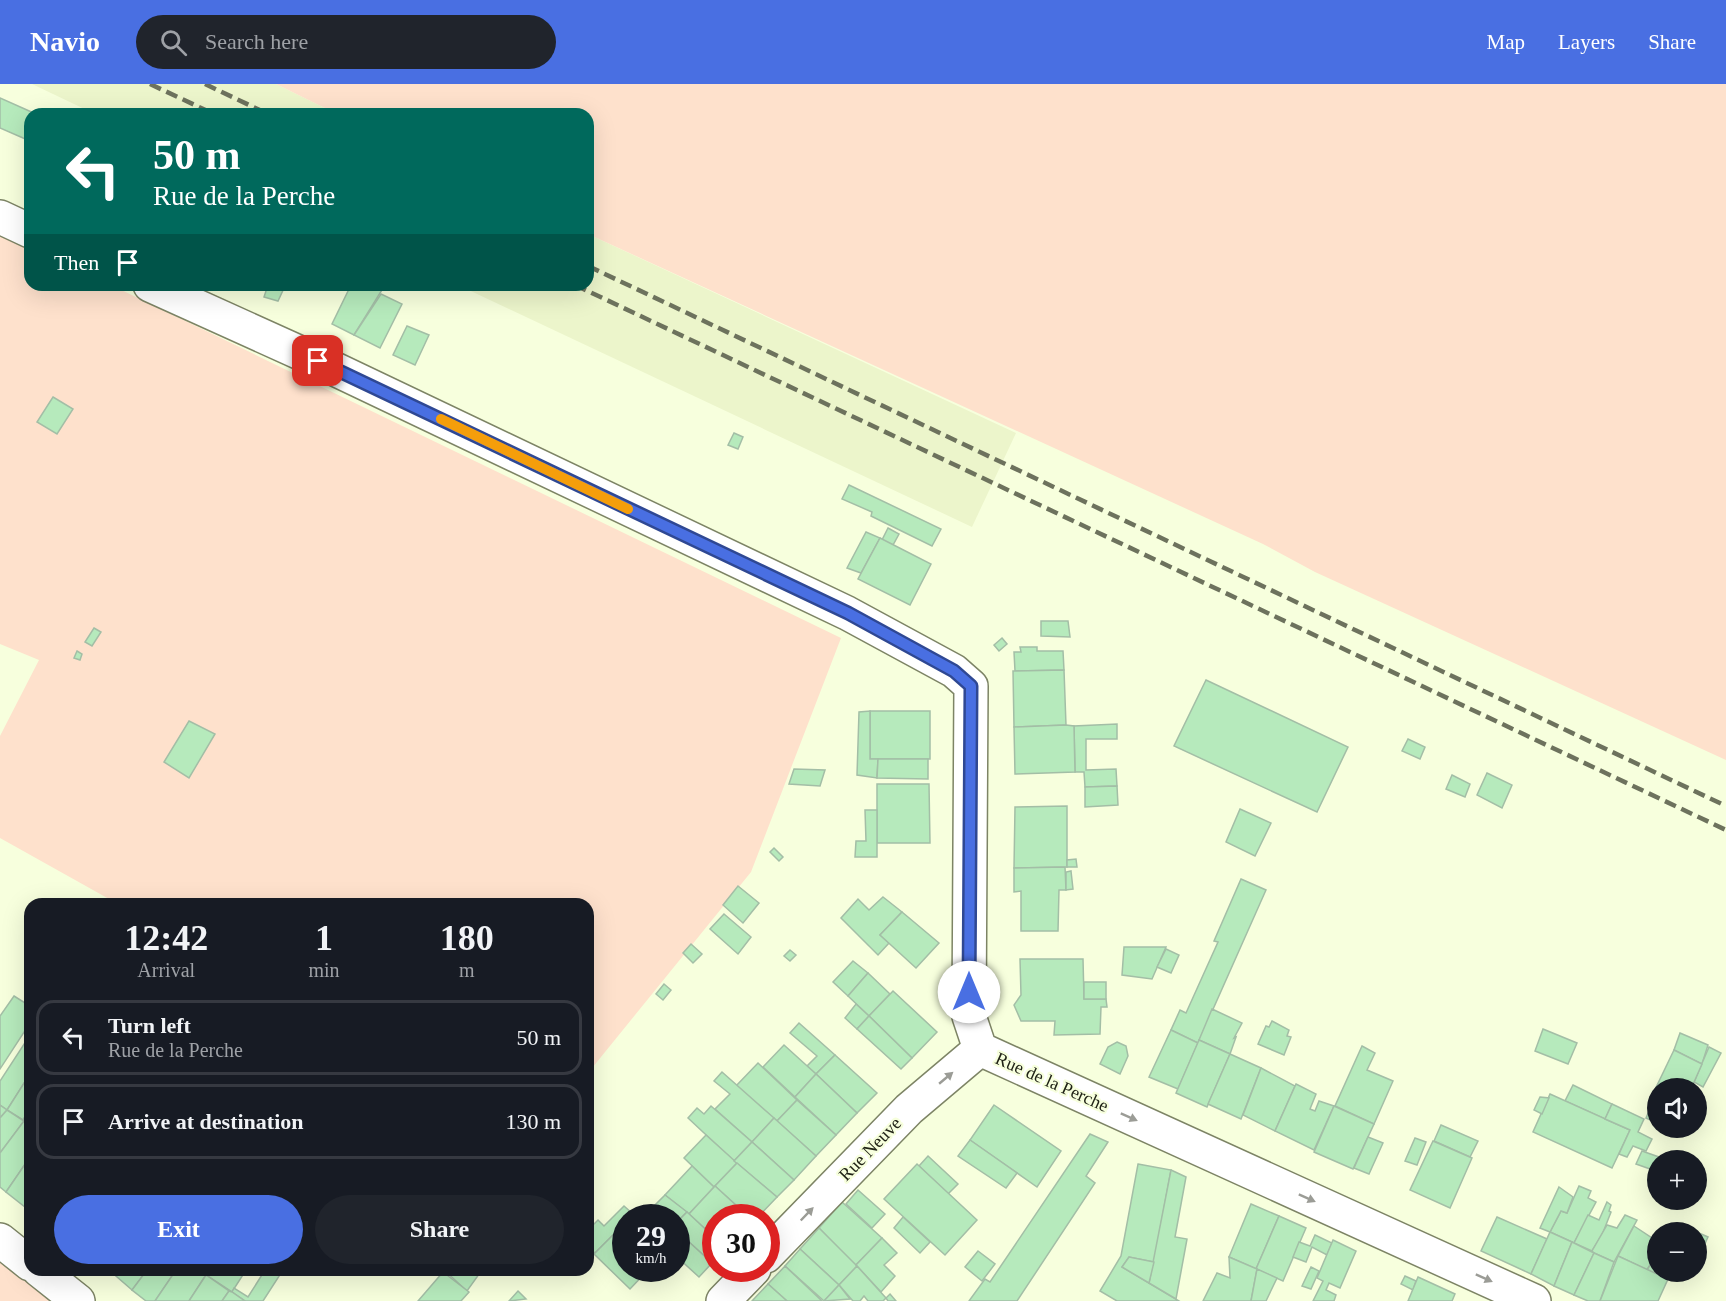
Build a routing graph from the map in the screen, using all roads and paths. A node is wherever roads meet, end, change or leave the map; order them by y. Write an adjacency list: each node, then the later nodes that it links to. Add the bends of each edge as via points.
1 (0, 217): 2 (street)
2 (24, 228)
3 (163, 291): 4 (street, Rue de la Perche, via 848,613 954,671 971,686 969,1016)
4 (980, 1049): 6 (street, Rue Neuve, one-way to 4, via 909,1109); 12 (street, Rue de la Perche, one-way to 12)
5 (0, 1240): 7 (street)
6 (780, 1242)
7 (24, 1259)
8 (47, 1276): 10 (street)
9 (741, 1282): 11 (street)
10 (78, 1301)
11 (723, 1301)
12 (1534, 1301)

